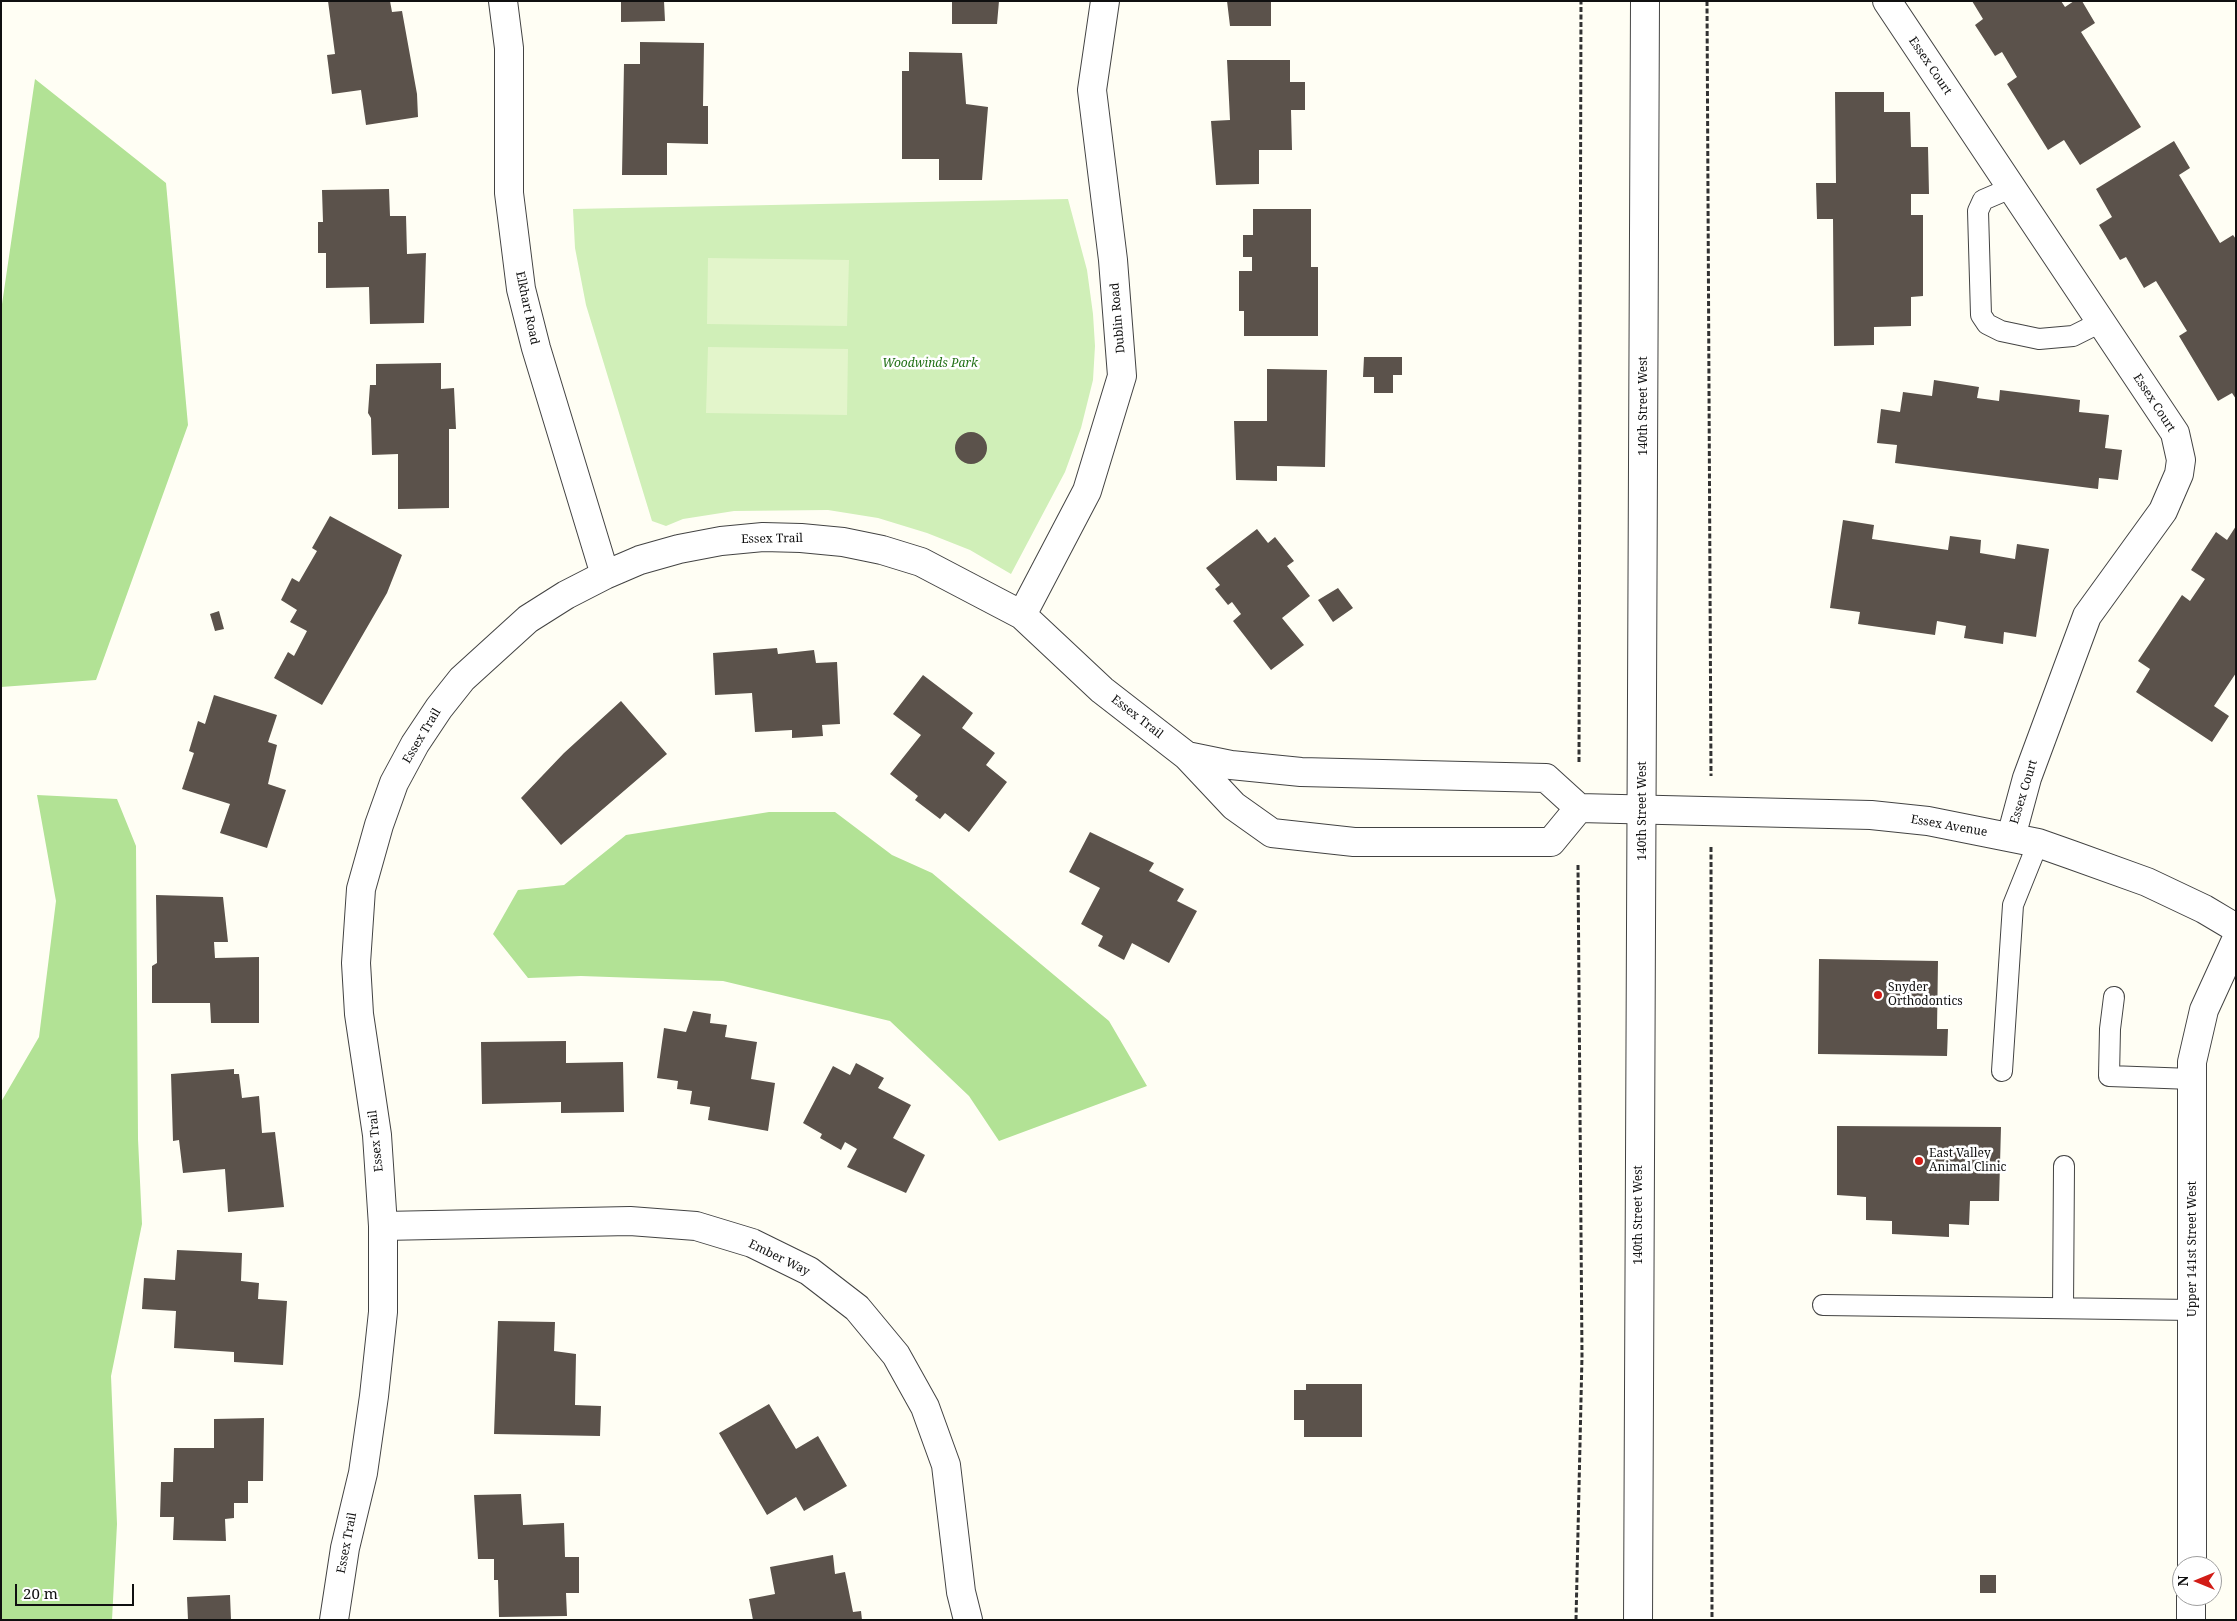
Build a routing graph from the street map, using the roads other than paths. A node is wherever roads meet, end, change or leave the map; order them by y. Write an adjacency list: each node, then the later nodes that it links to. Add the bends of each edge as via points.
1 (503, 1): 7 (street, Elkhart Road, via 509,48 509,193 521,289)
2 (1105, 1): 8 (street, Dublin Road, via 1092,90 1113,260 1122,376 1087,491)
3 (1645, 1): 11 (street, 140th Street West)
4 (1887, 1): 5 (street, Essex Court)
5 (2011, 188): 6 (street, Essex Court); 6 (lane, via 1983,200 1978,211 1981,314 1988,324 2001,331 2039,338 2073,336)
6 (2100, 322): 12 (street, Essex Court, via 2175,433 2181,460 2179,474 2163,512 2087,616 2027,778)
7 (605, 575): 8 (street, Essex Trail, via 640,560 721,541 763,537 843,542 921,562); 20 (street, Essex Trail, via 528,619 462,679 415,744 394,783 379,825 361,889 356,962 359,1014 377,1134)
8 (1022, 615): 9 (street, Essex Trail, via 1102,690)
9 (1187, 756): 10 (street, Essex Trail, via 1231,765 1301,772 1546,778); 10 (street, Essex Trail, via 1234,806 1272,833 1354,842 1551,842)
10 (1579, 808): 11 (street)
11 (1643, 810): 12 (street, Essex Avenue, via 1871,815 1928,821); 28 (street, 140th Street West)
12 (2011, 837): 13 (street, Essex Avenue)
13 (2038, 843): 14 (street, Essex Avenue, via 2147,882); 17 (lane, via 2013,906)
14 (2236, 928)
15 (2236, 940): 18 (street, Upper 141st Street West, via 2204,1010 2192,1062)
16 (2114, 997): 18 (lane, via 2109,1076)
17 (2002, 1071)
18 (2192, 1079): 23 (street, Upper 141st Street West)
19 (2064, 1166): 22 (lane)
20 (383, 1226): 26 (street, Essex Trail, via 383,1312 374,1396 363,1473 345,1548); 27 (street, Ember Way, via 630,1221 696,1226 752,1243 809,1271 857,1308 896,1355 925,1407 946,1465 961,1592)
21 (1823, 1305): 22 (lane)
22 (2064, 1308): 23 (lane)
23 (2193, 1310): 24 (street, Upper 141st Street West)
24 (2192, 1556)
25 (2191, 1606): 29 (street)
26 (334, 1620)
27 (968, 1620)
28 (1638, 1620)
29 (2191, 1620)

